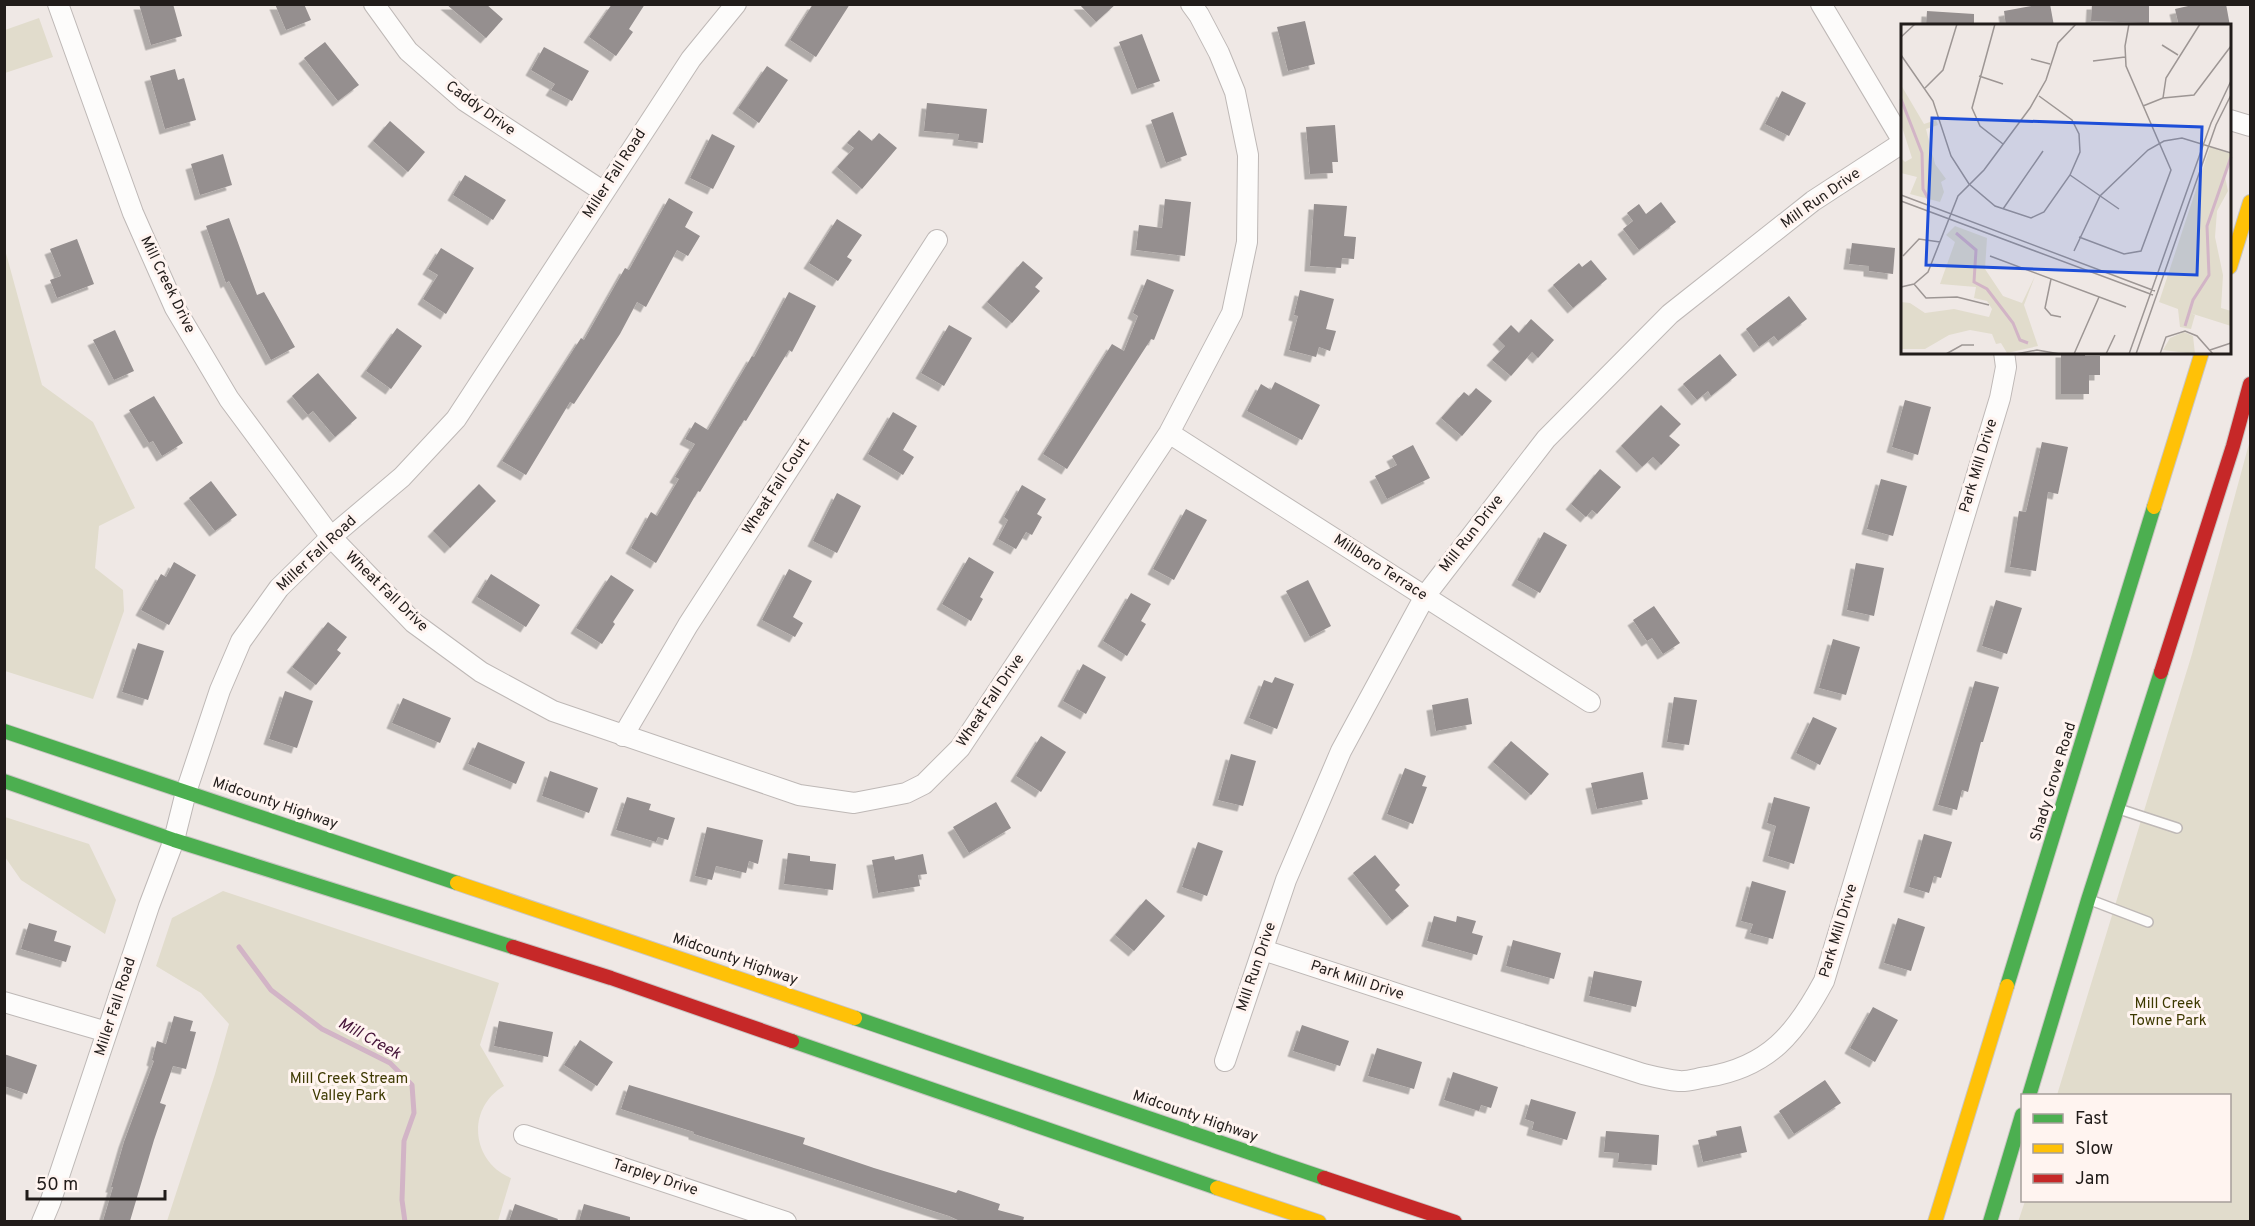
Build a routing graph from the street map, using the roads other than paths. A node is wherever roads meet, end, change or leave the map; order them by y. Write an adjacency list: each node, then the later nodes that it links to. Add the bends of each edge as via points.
1 (58, 4): 18 (street, Mill Creek Drive, via 133,213 175,308 229,399)
2 (374, 4): 10 (street, Caddy Drive, via 408,51 465,101)
3 (736, 4): 10 (street, Miller Fall Road, via 692,59)
4 (1191, 4): 17 (street, Wheat Fall Drive, via 1219,53 1235,92 1248,155 1247,242 1232,313)
5 (1821, 4): 8 (street)
6 (2231, 121): 7 (street)
7 (2250, 126)
8 (1901, 140)
9 (1901, 143): 19 (street, Mill Run Drive, via 1813,201 1670,314 1546,439)
10 (604, 192): 18 (street, Miller Fall Road, via 456,418 402,477)
11 (2250, 202): 13 (main road)
12 (937, 240): 22 (street, Wheat Fall Court, via 688,625)
13 (2231, 261)
14 (2004, 354): 30 (street, Park Mill Drive, via 2000,399 1824,981 1806,1015 1779,1045 1728,1074 1681,1081 1652,1076)
15 (2201, 354): 42 (main road, Shady Grove Road)
16 (2250, 384): 25 (main road)
17 (1169, 433): 19 (street, Millboro Terrace); 22 (street, Wheat Fall Drive, via 960,748 924,784 906,793 854,803 799,795)
18 (331, 537): 22 (street, Wheat Fall Drive, via 414,623 481,672 553,711); 24 (street, Miller Fall Road, via 279,588 241,641)
19 (1425, 596): 20 (street, Millboro Terrace); 30 (street, Mill Run Drive, via 1341,751 1286,880)
20 (1590, 702)
21 (4, 731): 24 (main road, Midcounty Highway)
22 (623, 736)
23 (4, 782): 27 (main road)
24 (186, 792): 27 (street, Miller Fall Road); 41 (main road, Midcounty Highway)
25 (2117, 809): 26 (lane); 28 (main road)
26 (2177, 828)
27 (174, 840): 32 (street, Miller Fall Road); 40 (main road, via 611,978)
28 (2088, 900): 29 (lane); 34 (main road)
29 (2148, 922)
30 (1263, 950): 33 (street, Mill Run Drive)
31 (4, 1002): 32 (street)
32 (107, 1032): 38 (street, Miller Fall Road)
33 (1226, 1061)
34 (2029, 1094)
35 (2021, 1118): 43 (main road)
36 (524, 1135): 37 (street, Tarpley Drive)
37 (764, 1218): 39 (street, Tarpley Drive)
38 (42, 1221)
39 (786, 1221)
40 (1319, 1221)
41 (1455, 1221)
42 (1935, 1221)
43 (1990, 1221)

